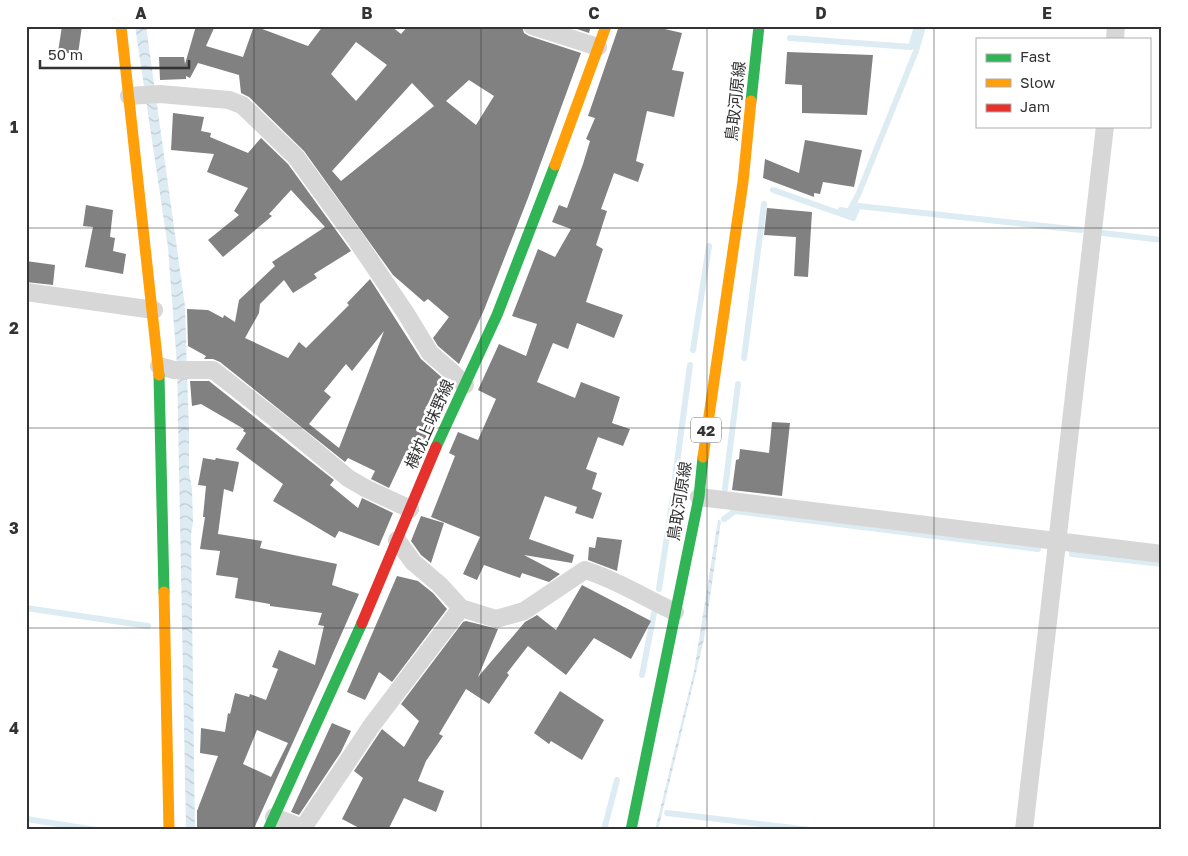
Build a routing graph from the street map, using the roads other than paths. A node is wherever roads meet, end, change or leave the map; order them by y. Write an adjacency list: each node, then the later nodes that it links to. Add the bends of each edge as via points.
1 (121, 26): 6 (street)
2 (532, 26): 5 (street)
3 (606, 26): 5 (street, 横枕上味野線)
4 (759, 26): 12 (street, 鳥取河原線 / 42, via 743,182)
5 (598, 47): 11 (street, 横枕上味野線, via 497,315)
6 (129, 96): 9 (street); 11 (street, via 160,94 229,100 242,105 296,157 406,312 430,353)
7 (1105, 128): 15 (street)
8 (26, 292): 9 (street)
9 (154, 310): 10 (street)
10 (158, 366): 13 (street, via 174,370 213,370 348,478); 20 (street)
11 (465, 385): 13 (street, 横枕上味野線)
12 (699, 497): 15 (street); 18 (street, 鳥取河原線 / 42)
13 (410, 509): 14 (street, 横枕上味野線)
14 (397, 540): 17 (street, via 413,562); 19 (street, 横枕上味野線)
15 (1058, 542): 16 (street); 22 (street)
16 (1162, 554)
17 (461, 608): 18 (street, via 496,619 524,611 585,570 606,577); 19 (street, via 372,725 302,828)
18 (675, 612): 21 (street, 鳥取河原線 / 42)
19 (271, 823)
20 (169, 830)
21 (631, 830)
22 (1024, 830)

